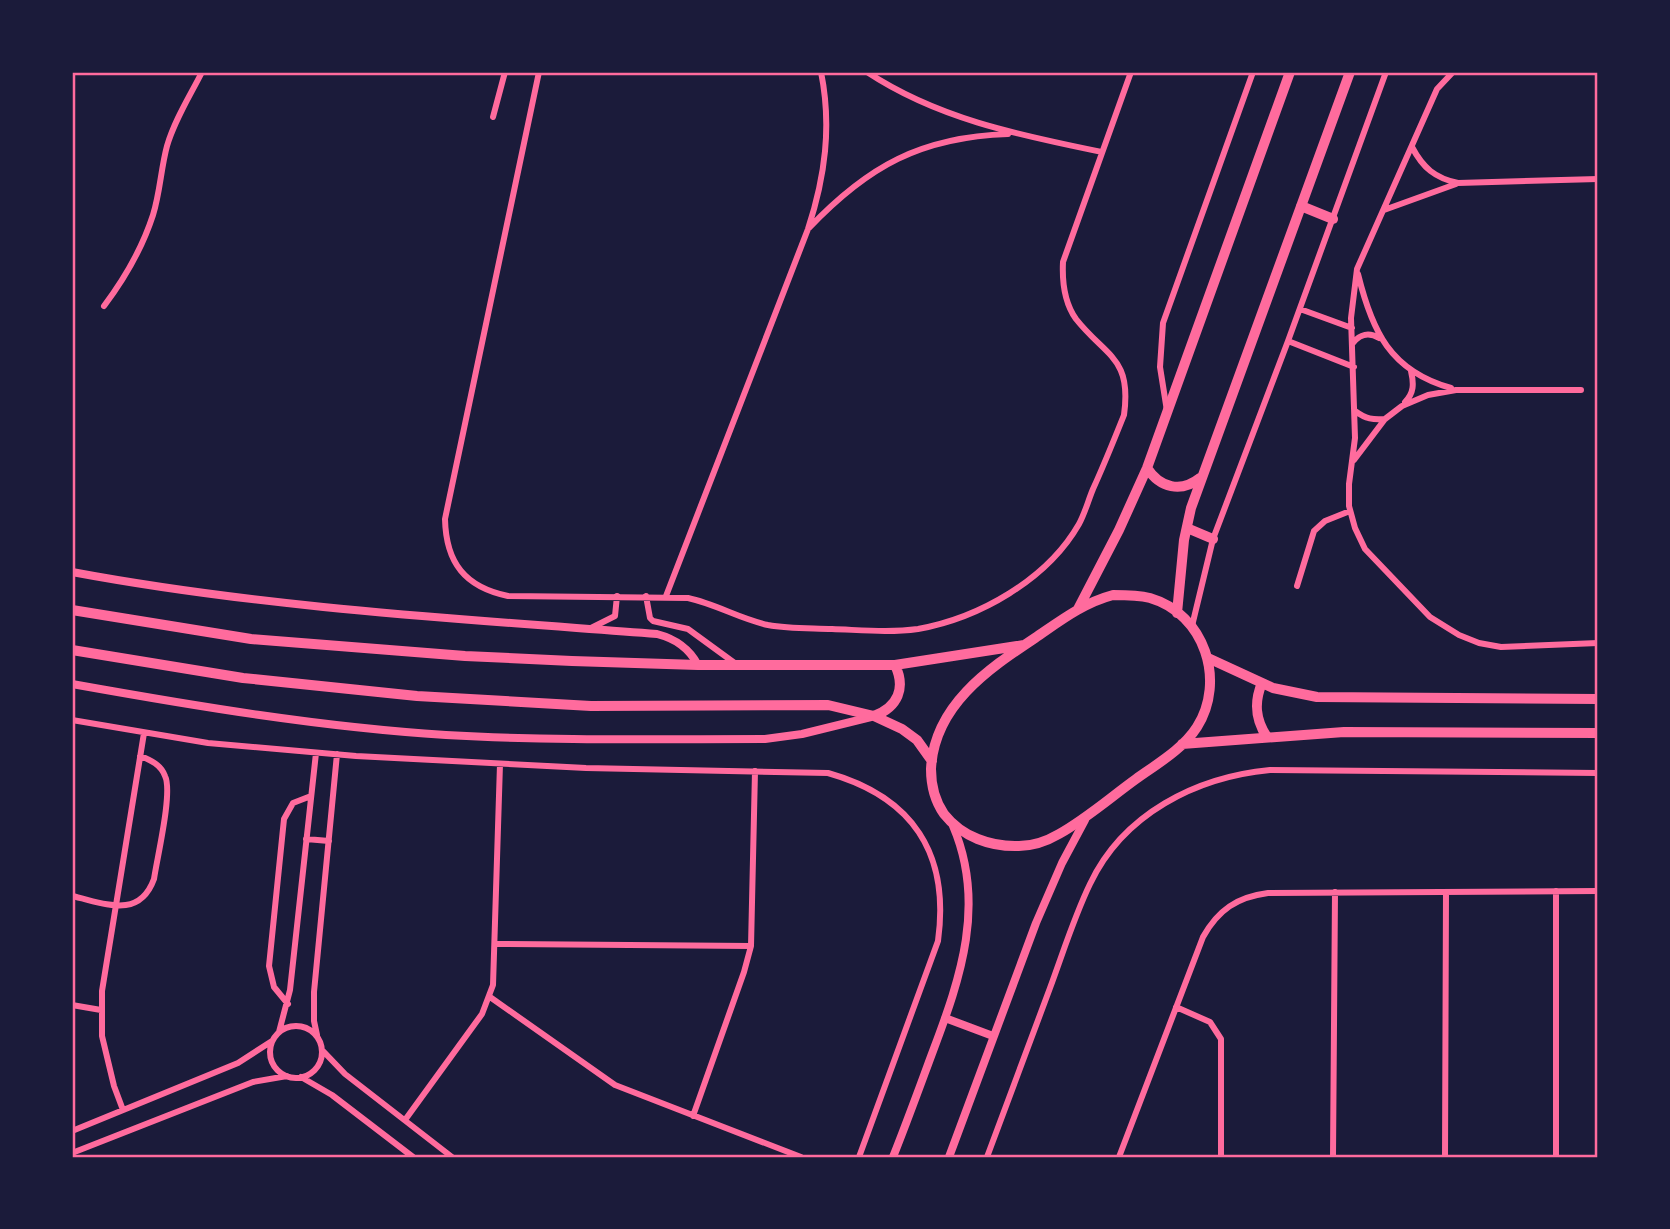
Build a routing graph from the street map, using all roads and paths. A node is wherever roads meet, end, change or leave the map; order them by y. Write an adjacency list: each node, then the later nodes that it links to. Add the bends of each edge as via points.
1 (202, 72): 23 (street, via 170,139 142,242 128,273)
2 (505, 72): 12 (street)
3 (539, 72): 45 (street, via 445,520 445,538 460,571 490,592)
4 (821, 72): 21 (street, via 827,127 825,162)
5 (867, 72): 13 (street, via 940,111)
6 (1131, 72): 15 (street)
7 (1252, 72): 34 (street, via 1163,323 1160,367)
8 (1290, 72): 34 (main road)
9 (1350, 72): 18 (main road)
10 (1386, 72): 20 (street)
11 (1453, 72): 14 (street, via 1437,89)
12 (493, 117)
13 (1015, 134): 15 (street); 21 (street, via 970,137 916,150 857,183)
14 (1412, 147): 17 (street, via 1430,172); 19 (street)
15 (1101, 152): 47 (street, via 1068,243 1062,282 1076,318 1118,364 1126,398 1124,415 1078,524 1059,550 1027,580 980,609 917,629 884,632 772,626 706,602)
16 (1598, 179): 17 (street)
17 (1458, 183): 19 (street)
18 (1301, 206): 20 (main road); 39 (main road)
19 (1384, 211): 22 (street)
20 (1333, 219): 24 (street)
21 (808, 229): 47 (street)
22 (1357, 270): 25 (street); 26 (street, via 1367,311)
23 (104, 306)
24 (1300, 309): 25 (street); 27 (street)
25 (1352, 328): 28 (street)
26 (1381, 339): 28 (street, via 1366,334); 30 (street)
27 (1288, 341): 29 (street); 42 (street)
28 (1353, 343): 29 (street)
29 (1354, 368): 35 (street)
30 (1411, 371): 31 (street); 33 (street, via 1411,397)
31 (1456, 390): 32 (street); 33 (street, via 1428,395)
32 (1581, 390)
33 (1402, 407): 36 (street)
34 (1167, 411): 38 (main road)
35 (1355, 411): 36 (street, via 1364,418); 37 (street)
36 (1385, 419): 37 (street)
37 (1353, 461): 40 (street)
38 (1147, 468): 39 (main road, via 1161,484 1172,487 1182,488); 48 (main road)
39 (1201, 478): 41 (main road)
40 (1350, 510): 44 (street, via 1314,531); 53 (street, via 1364,549 1430,617 1459,635 1501,647)
41 (1187, 528): 42 (main road); 50 (main road)
42 (1213, 539): 51 (street)
43 (72, 572): 52 (street, via 299,606)
44 (1297, 586)
45 (617, 596): 46 (street); 52 (street, via 615,616)
46 (646, 596): 47 (street); 58 (street, via 653,621 693,632)
47 (666, 596)
48 (1077, 609): 50 (main road, via 1104,598 1132,595 1151,598); 54 (main road)
49 (72, 610): 57 (main road, via 250,639 478,657)
50 (1177, 613): 51 (main road)
51 (1192, 626): 56 (main road)
52 (587, 629): 57 (street, via 668,637 686,648)
53 (1598, 643)
54 (1024, 645): 59 (main road); 72 (main road, via 961,695 937,734)
55 (72, 650): 63 (main road, via 243,678 417,696 591,706 807,704)
56 (1208, 658): 60 (main road); 68 (main road, via 1211,682 1206,706)
57 (698, 665): 58 (main road)
58 (738, 665): 59 (main road)
59 (894, 665): 63 (main road, via 901,690 887,711)
60 (1262, 683): 62 (main road, via 1317,697); 67 (main road, via 1257,715)
61 (72, 684): 63 (street, via 349,726 484,736 765,739)
62 (1598, 699)
63 (874, 716): 72 (main road, via 917,740)
64 (72, 720): 65 (street)
65 (144, 733): 69 (street); 71 (street)
66 (1598, 733): 67 (main road, via 1344,732)
67 (1267, 737): 68 (main road)
68 (1182, 744): 77 (main road)
69 (316, 753): 70 (street); 76 (street)
70 (337, 754): 73 (street); 80 (street)
71 (140, 757): 86 (street); 86 (street, via 160,767 168,787 154,879 141,901)
72 (932, 761): 78 (main road, via 936,802)
73 (500, 764): 74 (street); 87 (street)
74 (755, 771): 88 (street); 110 (street, via 828,773 875,790 913,824 935,868 942,916 938,941)
75 (1598, 773): 113 (street, via 1270,770 1212,780 1159,806 1120,840 1090,882)
76 (311, 796): 79 (street); 90 (street, via 293,803 284,819 269,966 274,987)
77 (1091, 812): 78 (main road, via 1043,842 1024,846 986,843); 97 (street, via 1052,885)
78 (952, 823): 94 (street, via 961,845 969,902 963,962)
79 (306, 839): 80 (street); 90 (street)
80 (329, 841): 96 (street, via 314,992)
81 (1556, 891): 82 (street); 84 (street); 118 (street)
82 (1598, 891)
83 (1335, 892): 84 (street); 92 (street, via 1251,895 1222,910 1203,937); 116 (street)
84 (1446, 892): 117 (street)
85 (72, 896): 86 (street)
86 (116, 905): 93 (street)
87 (496, 944): 88 (street); 89 (street)
88 (751, 946): 103 (street)
89 (490, 997): 103 (street, via 615,1085); 104 (street)
90 (288, 1004): 95 (street)
91 (72, 1005): 93 (street)
92 (1176, 1007): 114 (street); 115 (street, via 1210,1022 1221,1038)
93 (101, 1010): 102 (street, via 102,1036)
94 (946, 1018): 97 (street); 111 (street)
95 (278, 1032): 96 (street, via 294,1025); 98 (street)
96 (317, 1035): 99 (street)
97 (993, 1036): 112 (street)
98 (272, 1041): 100 (street, via 272,1062); 102 (street, via 238,1063)
99 (323, 1051): 101 (street, via 319,1065); 104 (street, via 336,1067)
100 (286, 1076): 101 (street); 106 (street, via 253,1082)
101 (301, 1077): 107 (street)
102 (123, 1110): 105 (street)
103 (693, 1116): 109 (street)
104 (405, 1120): 108 (street)
105 (72, 1131)
106 (72, 1153)
107 (413, 1157)
108 (452, 1157)
109 (802, 1157)
110 (859, 1157)
111 (894, 1157)
112 (949, 1157)
113 (987, 1157)
114 (1119, 1157)
115 (1221, 1157)
116 (1333, 1157)
117 (1445, 1157)
118 (1556, 1157)

